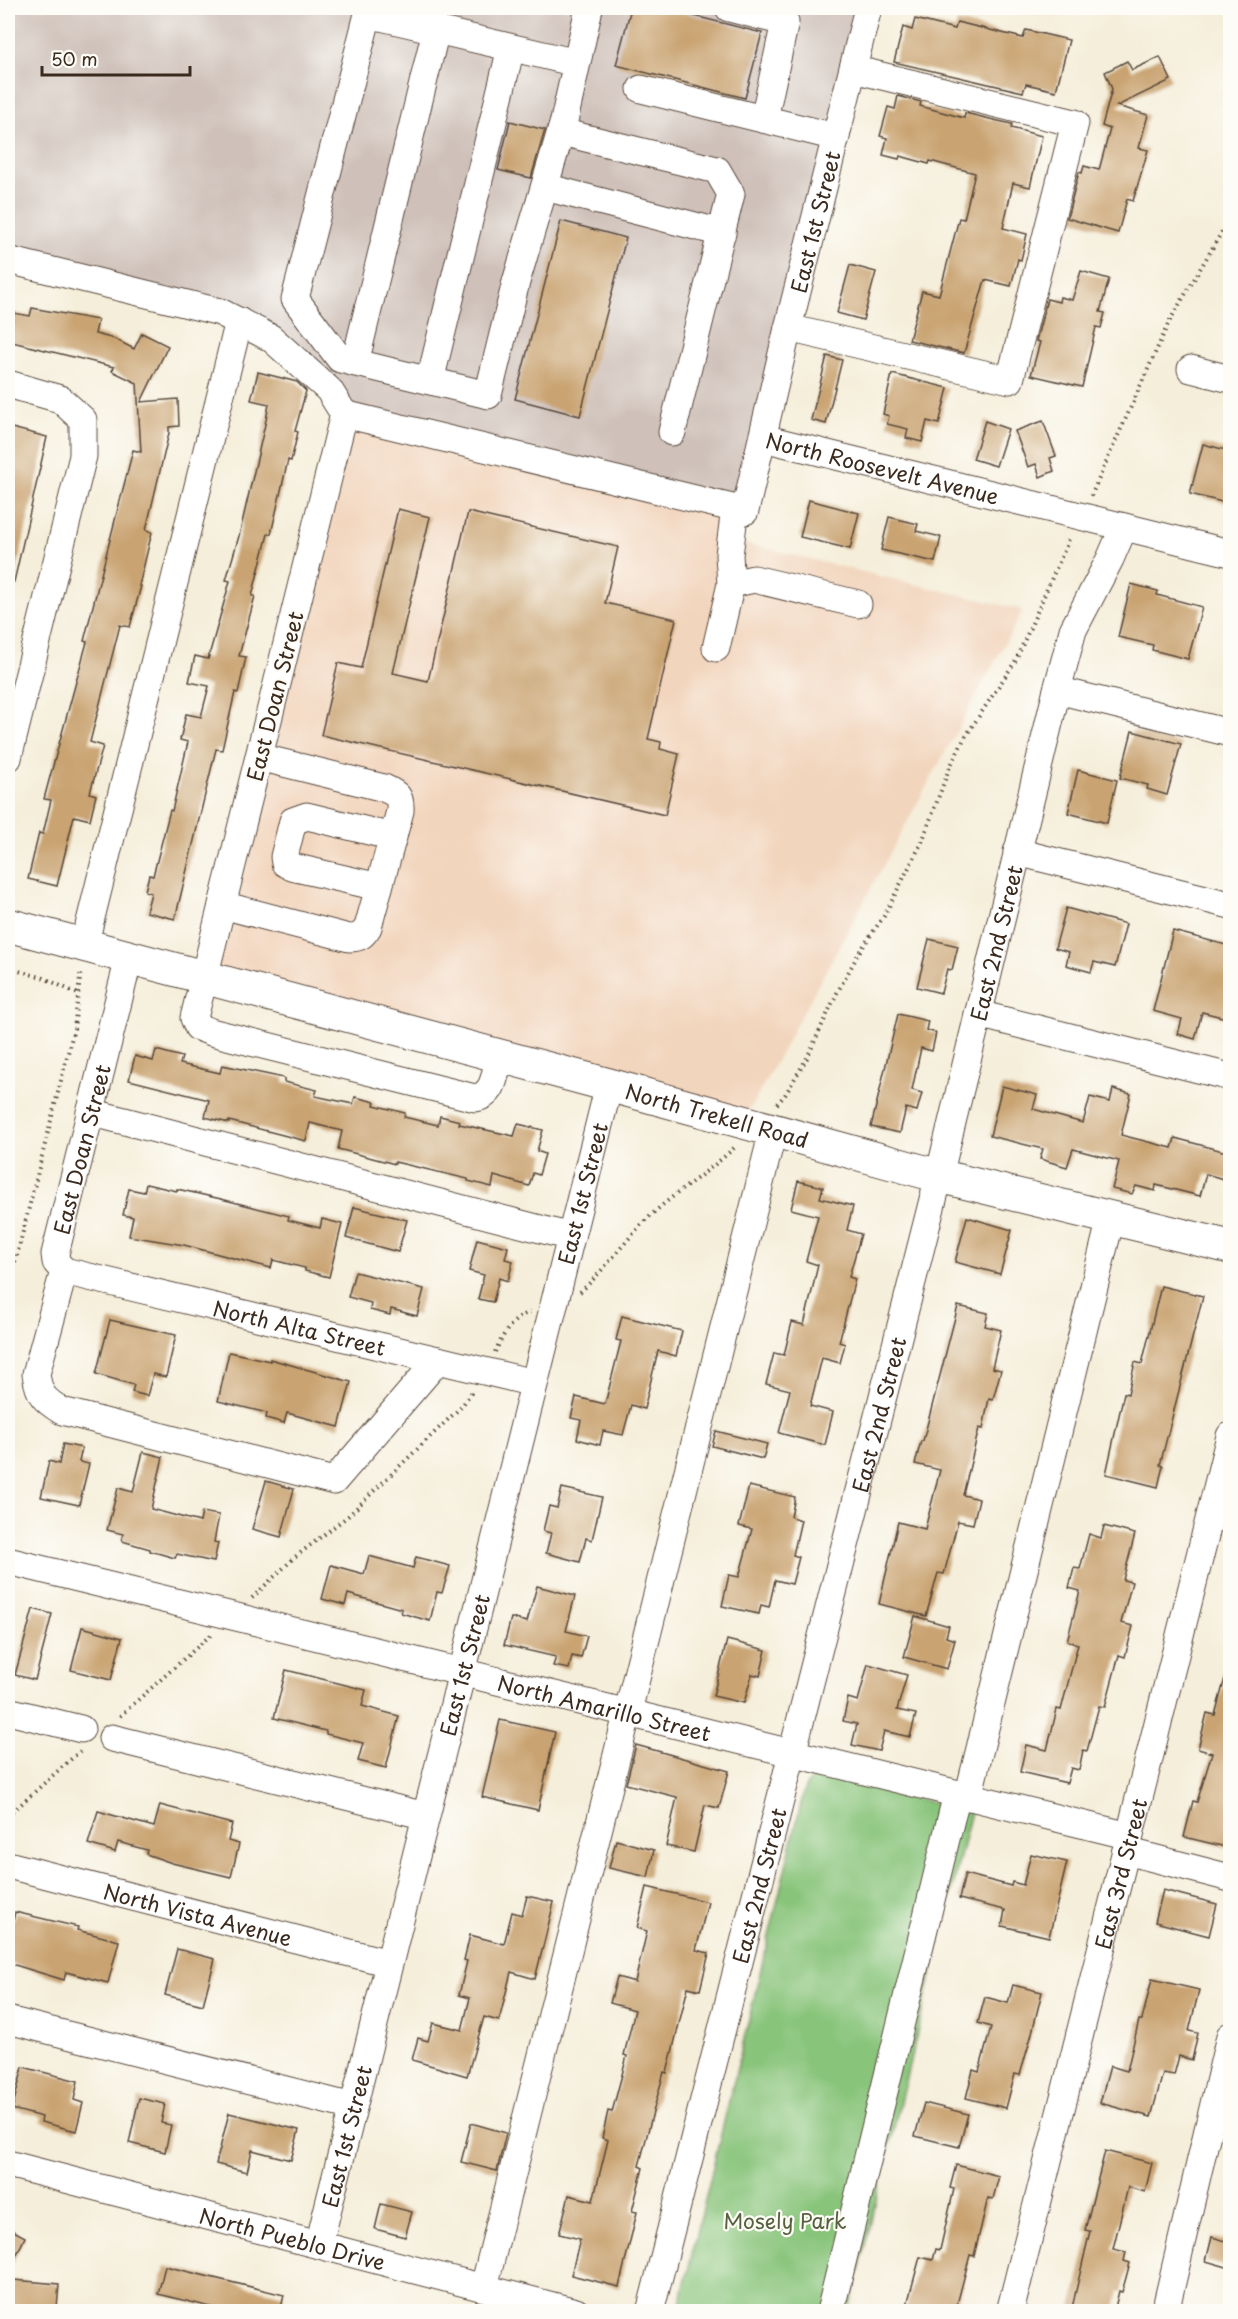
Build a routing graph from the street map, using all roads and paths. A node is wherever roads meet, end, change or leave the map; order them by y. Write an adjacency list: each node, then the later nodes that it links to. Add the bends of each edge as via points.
1 (589, 8): 6 (street)
2 (729, 8): 9 (street, via 785,22)
3 (868, 8): 7 (street, East 1st Street)
4 (436, 30): 5 (street); 18 (street); 18 (street, via 368,14 295,299 340,359)
5 (511, 48): 6 (street); 21 (street)
6 (577, 63): 10 (street)
7 (853, 69): 11 (street, East 1st Street); 17 (street, via 1075,123 1010,380)
8 (641, 89): 9 (street)
9 (764, 119): 11 (street)
10 (561, 132): 12 (street); 14 (street, via 717,170 731,194)
11 (836, 137): 17 (street, East 1st Street)
12 (545, 187): 14 (street); 21 (street, via 488,395)
13 (1230, 218): 27 (path, via 1169,322)
14 (722, 233): 24 (street)
15 (8, 260): 16 (street, via 220,312)
16 (240, 321): 23 (street, via 271,338 329,390); 43 (street)
17 (788, 328): 25 (street, East 1st Street)
18 (355, 363): 21 (street)
19 (1191, 369): 20 (street)
20 (1230, 379)
21 (430, 381)
22 (8, 384): 36 (street, via 60,399 83,420 83,456)
23 (344, 414): 26 (street); 35 (street, East Doan Street)
24 (672, 432)
25 (764, 438): 26 (street, North Roosevelt Avenue, via 745,510); 27 (street, North Roosevelt Avenue)
26 (735, 508): 30 (street, via 729,555)
27 (1080, 516): 28 (street, North Roosevelt Avenue); 53 (path, via 1016,660 949,769 922,842 885,916 860,951 807,1058)
28 (1124, 527): 29 (street, North Roosevelt Avenue); 33 (street, East 2nd Street, via 1073,630)
29 (1230, 553)
30 (731, 584): 31 (street, via 754,579); 32 (street)
31 (858, 604)
32 (716, 648)
33 (1057, 690): 34 (street); 38 (street, East 2nd Street)
34 (1230, 733)
35 (259, 757): 37 (street, via 384,788 398,795 400,811); 40 (street, East Doan Street)
36 (8, 758)
37 (393, 837): 39 (street); 39 (street, via 307,816 293,821 285,863)
38 (1017, 852): 41 (street); 48 (street, East 2nd Street)
39 (379, 887): 40 (street, via 368,927 357,938)
40 (222, 905): 46 (street, East Doan Street)
41 (1230, 905)
42 (8, 925): 43 (main road, North Trekell Road)
43 (84, 946): 44 (main road, North Trekell Road); 47 (path)
44 (129, 958): 46 (main road, North Trekell Road); 52 (street, East Doan Street)
45 (8, 968): 47 (path, via 44,978)
46 (204, 978): 49 (main road, North Trekell Road); 49 (street, East Doan Street, via 194,1018 198,1027 211,1032 475,1098 484,1097 490,1090)
47 (78, 994): 59 (path, via 69,1052)
48 (978, 1014): 50 (street); 54 (street, East 2nd Street)
49 (499, 1056): 51 (main road, North Trekell Road)
50 (1230, 1077)
51 (609, 1085): 53 (main road, North Trekell Road); 56 (street, East 1st Street)
52 (90, 1112): 56 (street); 58 (street, East Doan Street, via 55,1254)
53 (765, 1128): 54 (main road, North Trekell Road); 60 (path, via 648,1217 581,1292); 71 (street)
54 (939, 1176): 55 (main road, North Trekell Road); 74 (street, East 2nd Street)
55 (1111, 1218): 57 (main road, North Trekell Road); 75 (street)
56 (571, 1237): 61 (street, East 1st Street)
57 (1230, 1247)
58 (64, 1271): 62 (street, North Alta Street); 62 (street, via 36,1374 38,1389 47,1402 62,1411 333,1481)
59 (8, 1290)
60 (571, 1296)
61 (551, 1317): 63 (path, via 530,1312 519,1316 509,1326); 64 (street, East 1st Street)
62 (438, 1360): 63 (street, North Alta Street)
63 (485, 1371): 64 (street, North Alta Street); 68 (path, via 462,1407 447,1422 348,1516 295,1557)
64 (534, 1383): 69 (street, East 1st Street)
65 (1230, 1436): 66 (street, East 3rd Street)
66 (1223, 1495): 78 (street, East 3rd Street)
67 (8, 1561): 68 (street, North Amarillo Street)
68 (231, 1616): 69 (street, North Amarillo Street); 72 (path)
69 (462, 1673): 71 (street, North Amarillo Street); 77 (street, East 1st Street)
70 (8, 1711): 73 (street)
71 (628, 1714): 74 (street, North Amarillo Street); 87 (street)
72 (115, 1728): 77 (street)
73 (82, 1738): 76 (path)
74 (791, 1753): 75 (street, North Amarillo Street); 89 (street, East 2nd Street)
75 (963, 1796): 78 (street, North Amarillo Street); 90 (street)
76 (8, 1816)
77 (426, 1816): 81 (street, East 1st Street)
78 (1128, 1844): 80 (street, North Amarillo Street); 91 (street, East 3rd Street)
79 (8, 1865): 81 (street, North Vista Avenue)
80 (1230, 1878)
81 (389, 1963): 84 (street, East 1st Street)
82 (8, 2020): 84 (street)
83 (1230, 2036): 92 (street)
84 (353, 2107): 86 (street, East 1st Street)
85 (8, 2164): 86 (street, North Pueblo Drive)
86 (319, 2244): 87 (street, North Pueblo Drive)
87 (484, 2287): 88 (street, North Pueblo Drive)
88 (576, 2312)
89 (650, 2312)
90 (830, 2312)
91 (1010, 2312)
92 (1165, 2312)

